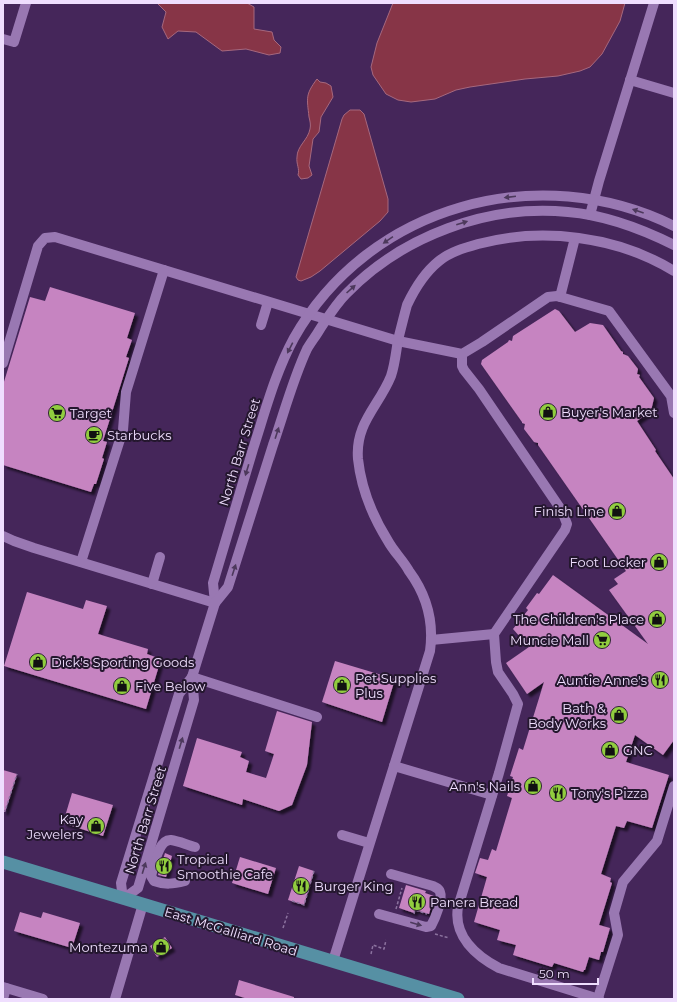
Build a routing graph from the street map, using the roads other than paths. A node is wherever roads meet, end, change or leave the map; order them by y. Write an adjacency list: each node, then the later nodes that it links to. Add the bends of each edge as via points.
1 (26, 3): 3 (street, via 14,42)
2 (654, 3): 4 (street)
3 (3, 39)
4 (630, 80): 5 (street); 6 (street)
5 (674, 93)
6 (594, 199): 7 (street); 8 (street, North Barr Street, one-way to 6, via 661,219); 15 (street, North Barr Street, one-way to 15, via 522,196 480,202 446,211 389,238 333,285)
7 (590, 215): 10 (street, North Barr Street, via 649,233); 16 (street, North Barr Street, one-way to 7, via 346,294 365,277 400,252 441,230 467,221 518,212 567,212)
8 (674, 226)
9 (575, 238): 12 (street, via 628,250); 13 (street); 18 (street, via 544,235 491,241 459,250 439,260 423,276 407,304)
10 (674, 245)
11 (164, 270): 14 (street); 20 (street, via 55,237 45,238 38,246); 25 (street, via 126,392 122,430)
12 (674, 271)
13 (560, 297): 19 (street, via 548,297); 21 (street, via 609,311)
14 (268, 302): 15 (street); 17 (street)
15 (310, 315): 16 (street); 27 (street, North Barr Street, one-way to 27, via 295,337 269,397 213,583)
16 (326, 320): 18 (street); 27 (street, North Barr Street, one-way to 16, via 228,587 301,363)
17 (261, 325)
18 (398, 341): 19 (street); 29 (street, via 391,377 360,434 358,458 362,480 378,522 388,542 421,590 430,622)
19 (462, 354): 28 (street, via 464,370 562,510 567,524)
20 (3, 363)
21 (673, 395): 22 (street)
22 (674, 413)
23 (3, 536): 25 (street, via 20,544)
24 (160, 557): 26 (street)
25 (82, 562): 26 (street)
26 (152, 584): 27 (street)
27 (215, 603): 30 (street, North Barr Street)
28 (494, 634): 29 (street); 34 (street, via 498,672 518,704)
29 (431, 640): 32 (street, via 430,651)
30 (192, 677): 31 (street); 41 (street, North Barr Street, via 179,694 122,883); 41 (street, North Barr Street, one-way to 30, via 138,888 194,700)
31 (318, 717)
32 (394, 766): 34 (street); 36 (street)
33 (674, 786): 50 (street, via 657,841 623,882 614,913 618,935)
34 (492, 794): 50 (street, via 458,907 457,913 466,942 477,954 499,968)
35 (342, 835): 36 (street)
36 (369, 843): 44 (street)
37 (195, 847): 40 (street, via 165,841 160,846 151,876 154,881 162,884)
38 (3, 862): 41 (main road, East McGalliard Road)
39 (391, 874): 43 (street, one-way to 39, via 426,927 431,926 439,906 439,889)
40 (185, 881)
41 (123, 898): 42 (main road, East McGalliard Road)
42 (143, 904): 44 (main road, East McGalliard Road); 49 (street)
43 (379, 914)
44 (333, 961): 46 (main road, East McGalliard Road)
45 (5, 988): 47 (street); 48 (street)
46 (451, 998)
47 (3, 999)
48 (43, 999)
49 (115, 999)
50 (599, 999)

